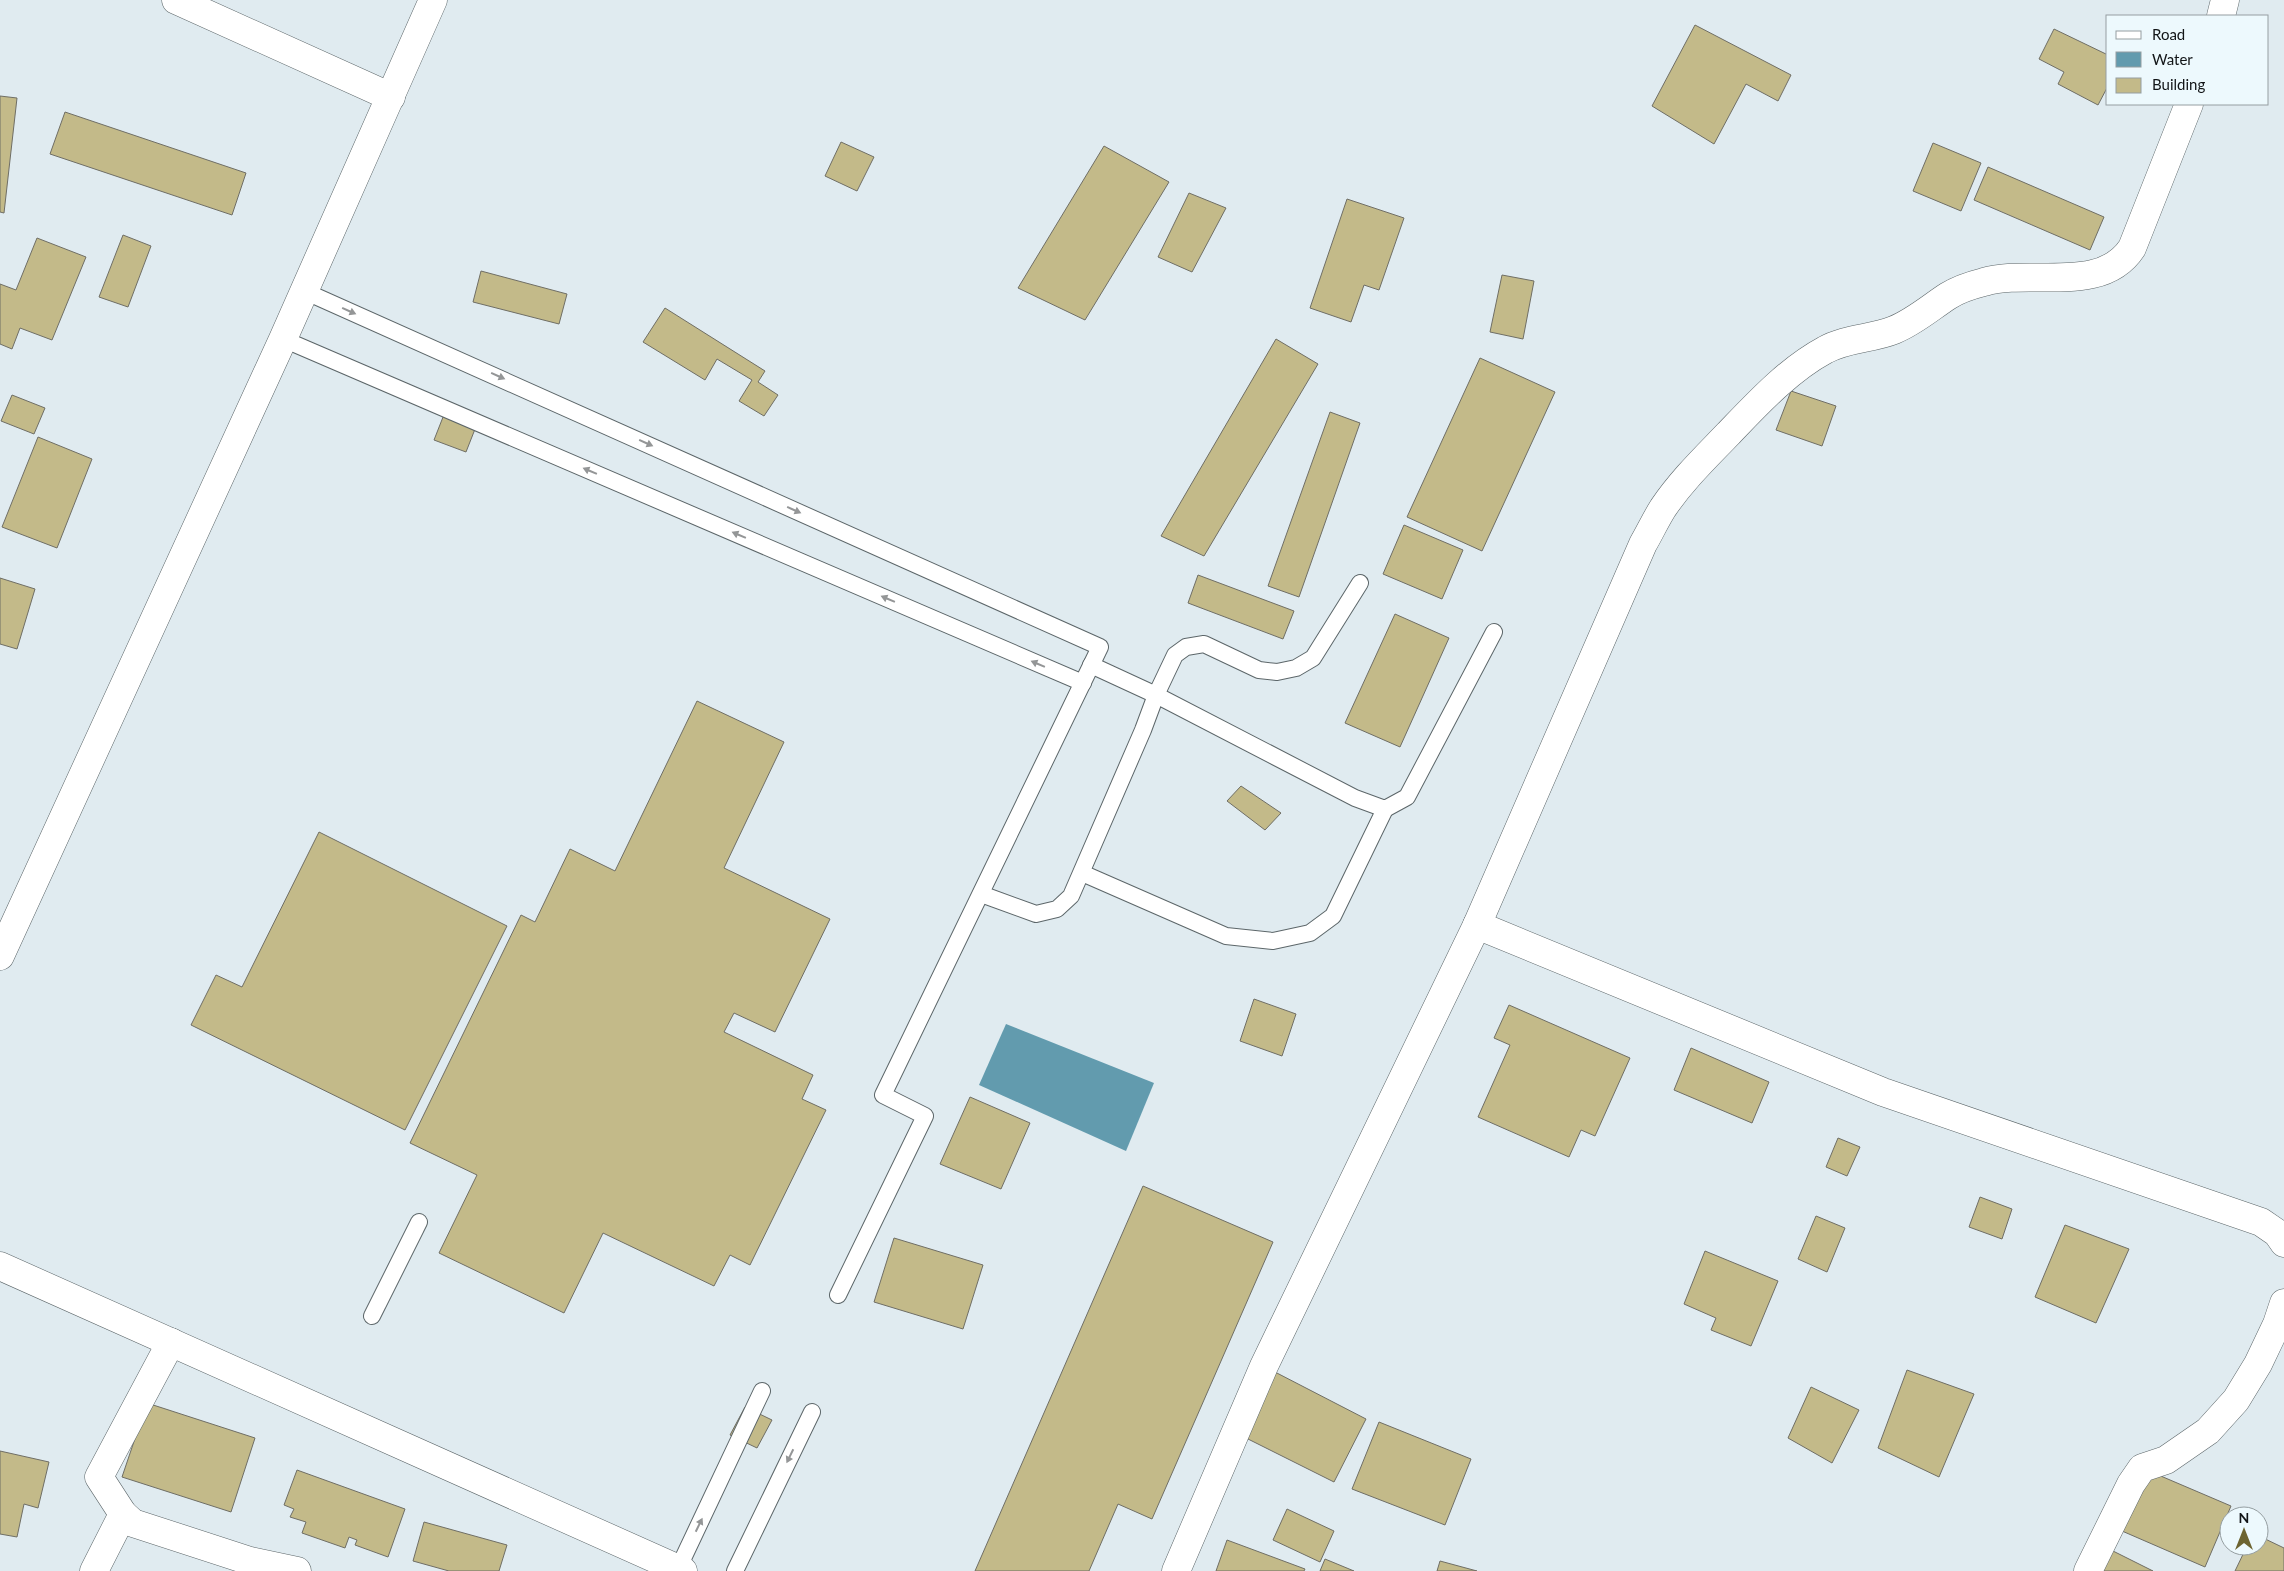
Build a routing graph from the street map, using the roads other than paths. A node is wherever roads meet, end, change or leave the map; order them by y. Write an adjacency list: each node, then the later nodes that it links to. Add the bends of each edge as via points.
1 (176, 0): 5 (street)
2 (434, 0): 5 (street)
3 (2225, 0): 4 (street)
4 (2221, 15)
5 (391, 97): 7 (street)
6 (2189, 105): 17 (street, via 2132,248 2117,265 2092,275 1986,281 1950,294 1895,330 1827,348 1777,386 1687,476 1643,544)
7 (304, 291): 8 (street); 11 (lane, one-way to 11, via 1100,647)
8 (283, 338): 12 (lane, one-way to 8); 18 (street)
9 (1360, 583): 13 (lane, via 1313,658 1296,668 1277,672 1259,670 1204,644 1186,646 1176,655)
10 (1494, 632): 14 (lane, via 1407,797)
11 (1091, 665): 12 (lane); 13 (lane)
12 (1082, 683): 16 (lane)
13 (1156, 695): 14 (lane, via 1355,798); 15 (lane)
14 (1385, 809): 15 (lane, via 1333,916 1310,933 1273,941 1226,936)
15 (1082, 872): 16 (lane, via 1071,896 1057,910 1036,914)
16 (981, 894): 22 (lane, via 883,1095 925,1116)
17 (1477, 925): 20 (street, via 1883,1092 2261,1222 2277,1233); 33 (street, via 1264,1366)
18 (2, 946)
19 (419, 1222): 24 (lane)
20 (2284, 1243)
21 (0, 1266): 25 (street)
22 (838, 1295)
23 (2284, 1303): 34 (street, via 2258,1364 2236,1400 2208,1431 2166,1460 2142,1468)
24 (372, 1316)
25 (172, 1342): 28 (street, via 98,1477); 29 (street)
26 (762, 1391): 29 (lane, one-way to 26)
27 (812, 1412): 32 (lane, one-way to 32)
28 (123, 1514): 30 (street); 31 (street, via 133,1523 250,1560)
29 (678, 1570)
30 (94, 1571)
31 (297, 1571)
32 (735, 1571)
33 (1176, 1571)
34 (2088, 1571)

